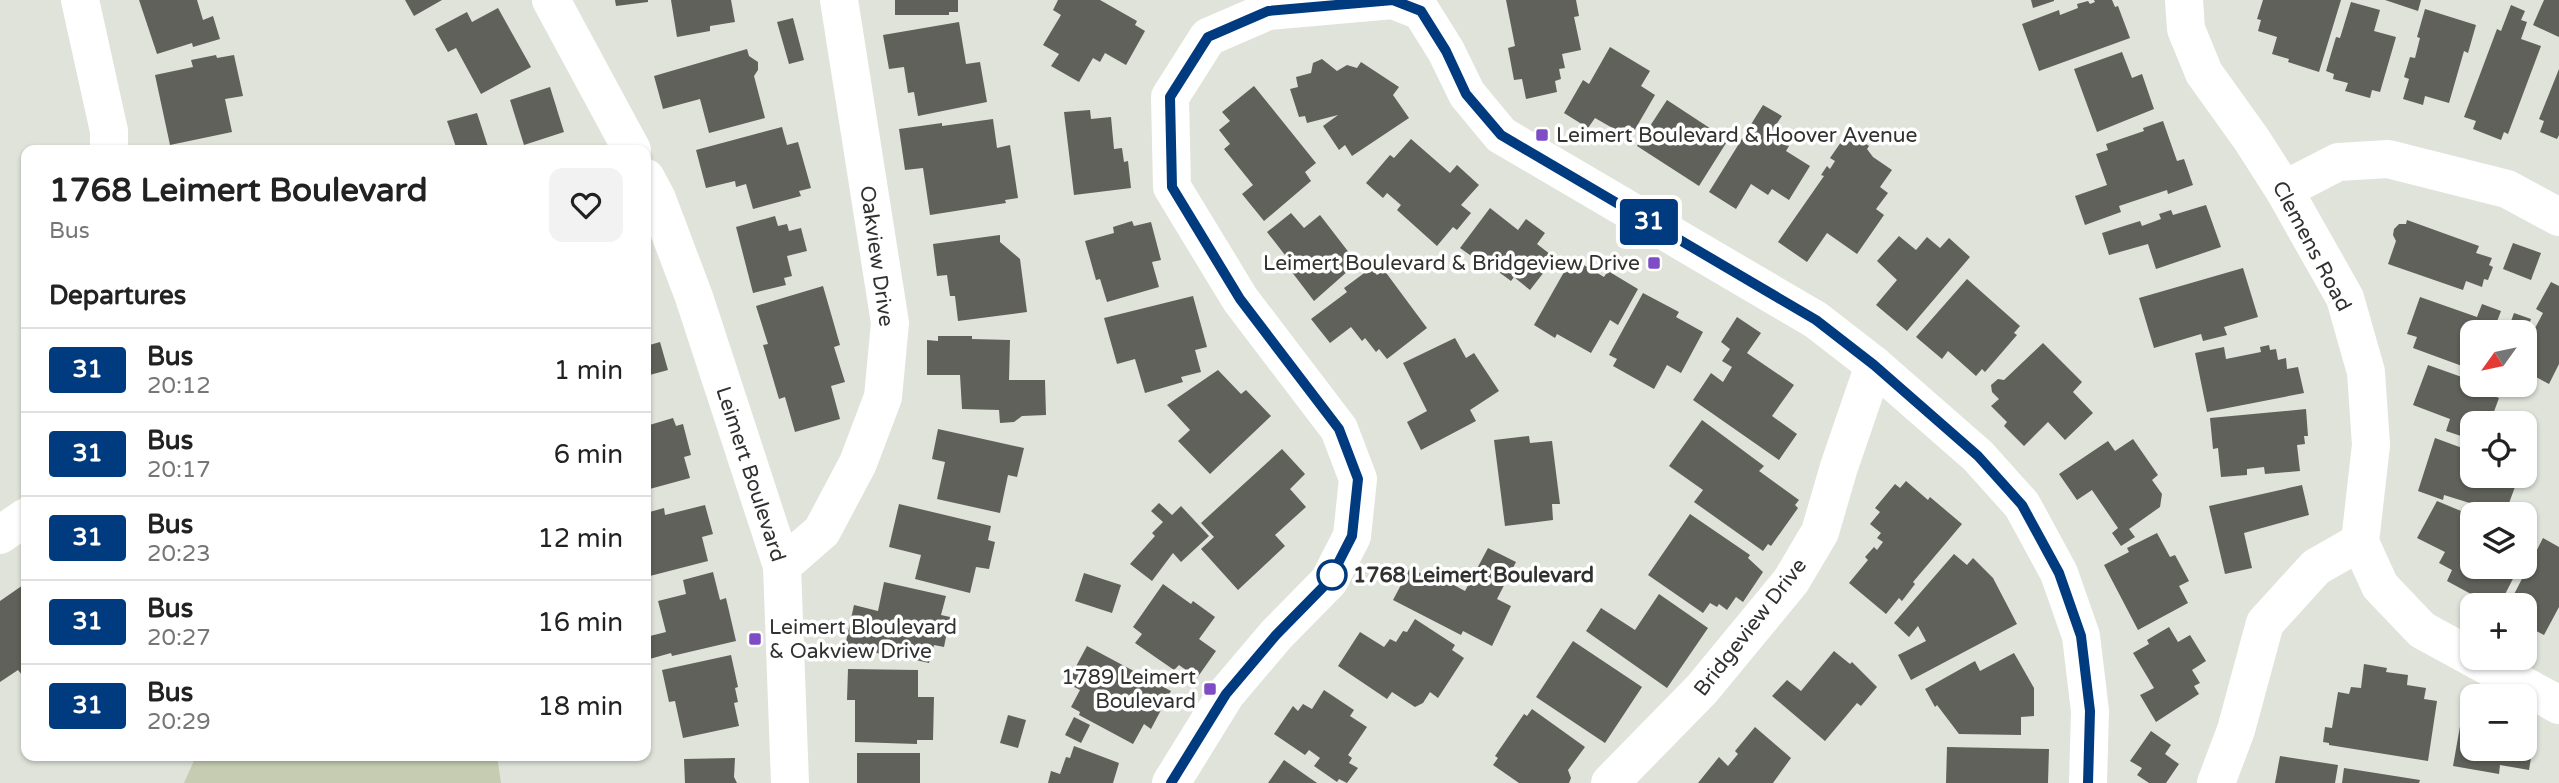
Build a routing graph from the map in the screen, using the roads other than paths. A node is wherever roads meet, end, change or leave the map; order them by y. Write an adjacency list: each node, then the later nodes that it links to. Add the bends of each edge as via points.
1 (80, 0): 6 (street)
2 (551, 0): 7 (street)
3 (839, 0): 15 (street, Oakview Drive, via 890,323 883,397 858,463 822,531)
4 (2184, 0): 9 (street, Clemens Road, via 2186,29 2204,74)
5 (1424, 6): 11 (street, via 1466,94 1501,135 1816,320); 18 (street, via 1393,0 1268,11 1208,37 1170,97 1172,187 1240,299 1339,429 1358,479 1352,536 1329,581 1226,694)
6 (109, 145)
7 (629, 145)
8 (651, 188): 15 (street, Leimert Boulevard, via 694,297)
9 (2284, 190): 10 (street, via 2338,162 2388,159 2507,189); 14 (street, Clemens Road, via 2344,298 2366,372 2371,445)
10 (2559, 218)
11 (1874, 365): 19 (street, Bridgeview Drive, via 1820,532 1791,581 1702,690); 20 (street, via 1978,456 2022,505 2059,573 2081,636 2090,711)
12 (21, 520): 13 (street)
13 (0, 535)
14 (2360, 542): 16 (street, via 2380,586 2422,630); 21 (street, via 2316,567 2265,623 2236,730)
15 (782, 566): 17 (street, Leimert Boulevard)
16 (2559, 705)
17 (790, 783)
18 (1171, 783)
19 (1610, 783)
20 (2088, 783)
21 (2216, 783)

